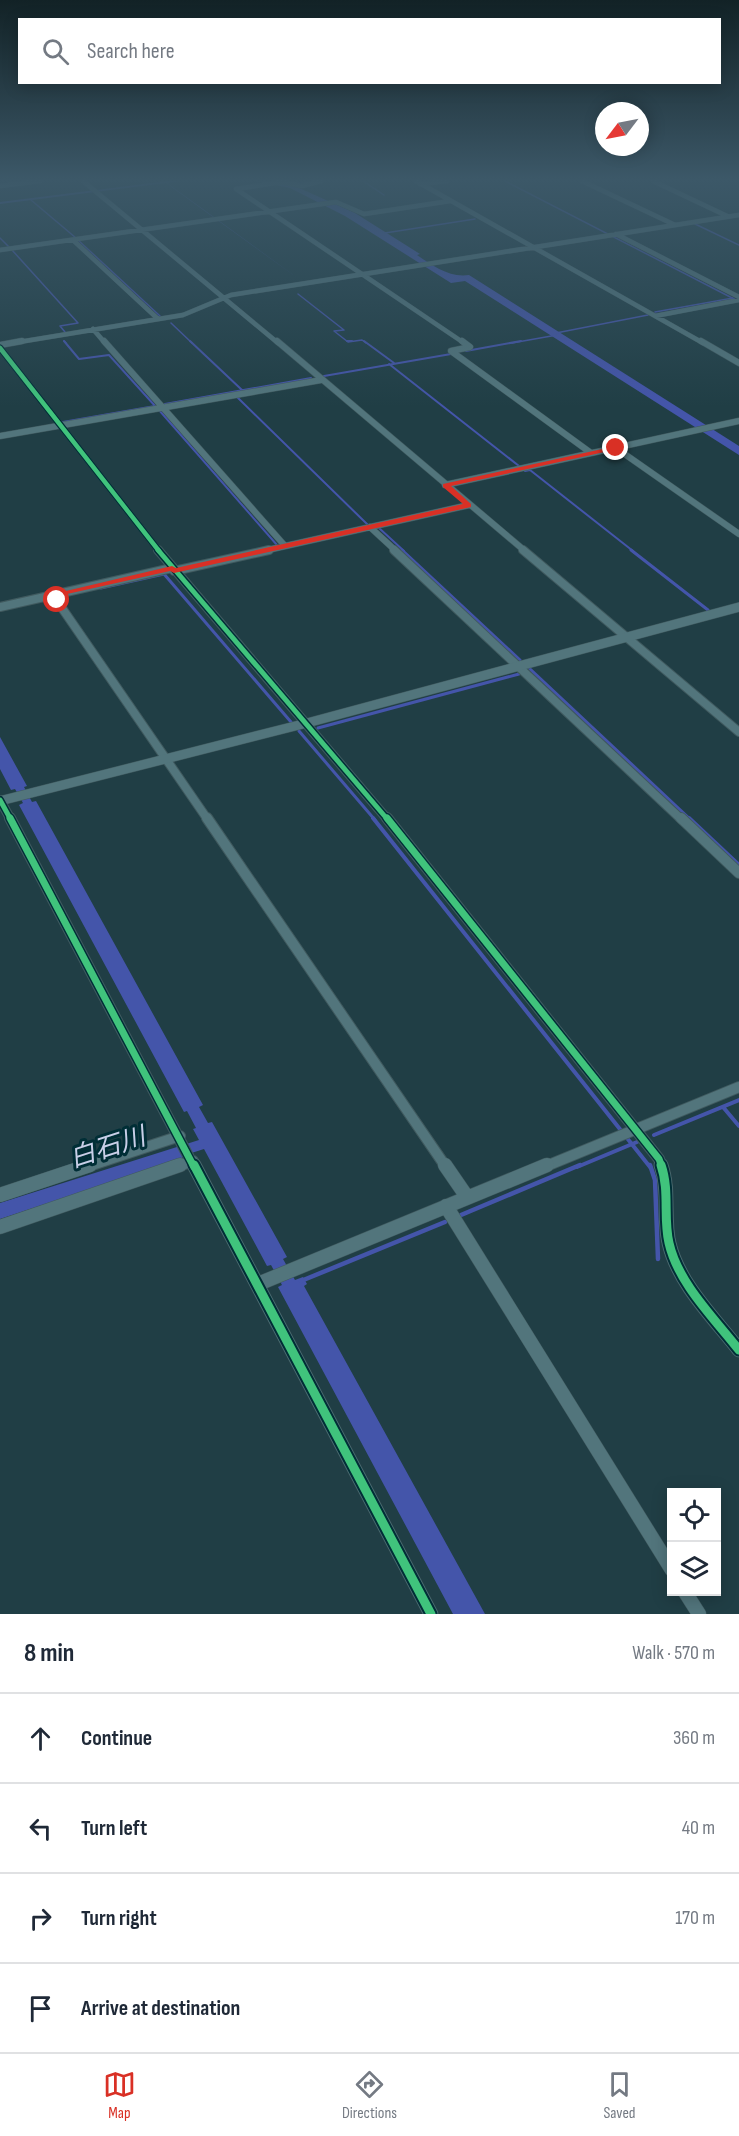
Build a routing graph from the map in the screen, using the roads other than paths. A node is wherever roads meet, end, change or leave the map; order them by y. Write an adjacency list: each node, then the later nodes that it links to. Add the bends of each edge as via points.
1 (91, 256): 11 (street)
2 (174, 256): 8 (street)
3 (336, 256): 7 (street)
4 (472, 256): 7 (street)
5 (548, 256): 10 (street)
6 (653, 256): 9 (street)
7 (363, 274): 8 (street); 21 (street, via 470,347 451,351)
8 (224, 297): 11 (street, via 189,314); 15 (street)
9 (738, 299): 10 (street)
10 (655, 315): 14 (street)
11 (158, 319): 12 (street)
12 (93, 330): 13 (street); 16 (street)
13 (0, 347): 18 (street)
14 (739, 363)
15 (321, 380): 16 (street); 22 (street)
16 (162, 408): 18 (street); 26 (street)
17 (739, 421): 20 (street)
18 (60, 426): 19 (street); 27 (street)
19 (0, 436)
20 (616, 448): 21 (street); 25 (street)
21 (591, 453): 22 (street)
22 (445, 486): 23 (street)
23 (469, 505): 24 (street); 31 (street)
24 (370, 527): 26 (street); 32 (street)
25 (739, 534)
26 (285, 546): 27 (street)
27 (173, 569): 28 (street); 33 (street)
28 (55, 597): 29 (street); 35 (street)
29 (0, 607)
30 (739, 607): 31 (street)
31 (626, 637): 32 (street); 34 (street)
32 (519, 666): 33 (street); 37 (street)
33 (307, 723): 35 (street); 39 (street)
34 (739, 732)
35 (167, 759): 36 (street); 43 (street)
36 (0, 801): 40 (street)
37 (739, 873)
38 (739, 1086): 39 (street)
39 (627, 1132): 43 (street); 47 (street, via 659,1159 667,1177 668,1243 677,1266)
40 (182, 1140): 41 (street); 42 (street)
41 (191, 1159): 45 (street); 46 (street)
42 (0, 1195)
43 (467, 1197): 44 (street)
44 (446, 1206): 46 (street); 48 (street)
45 (0, 1227)
46 (258, 1284): 50 (street)
47 (739, 1350)
48 (667, 1562)
49 (688, 1596): 51 (street)
50 (431, 1614)
51 (699, 1614)

